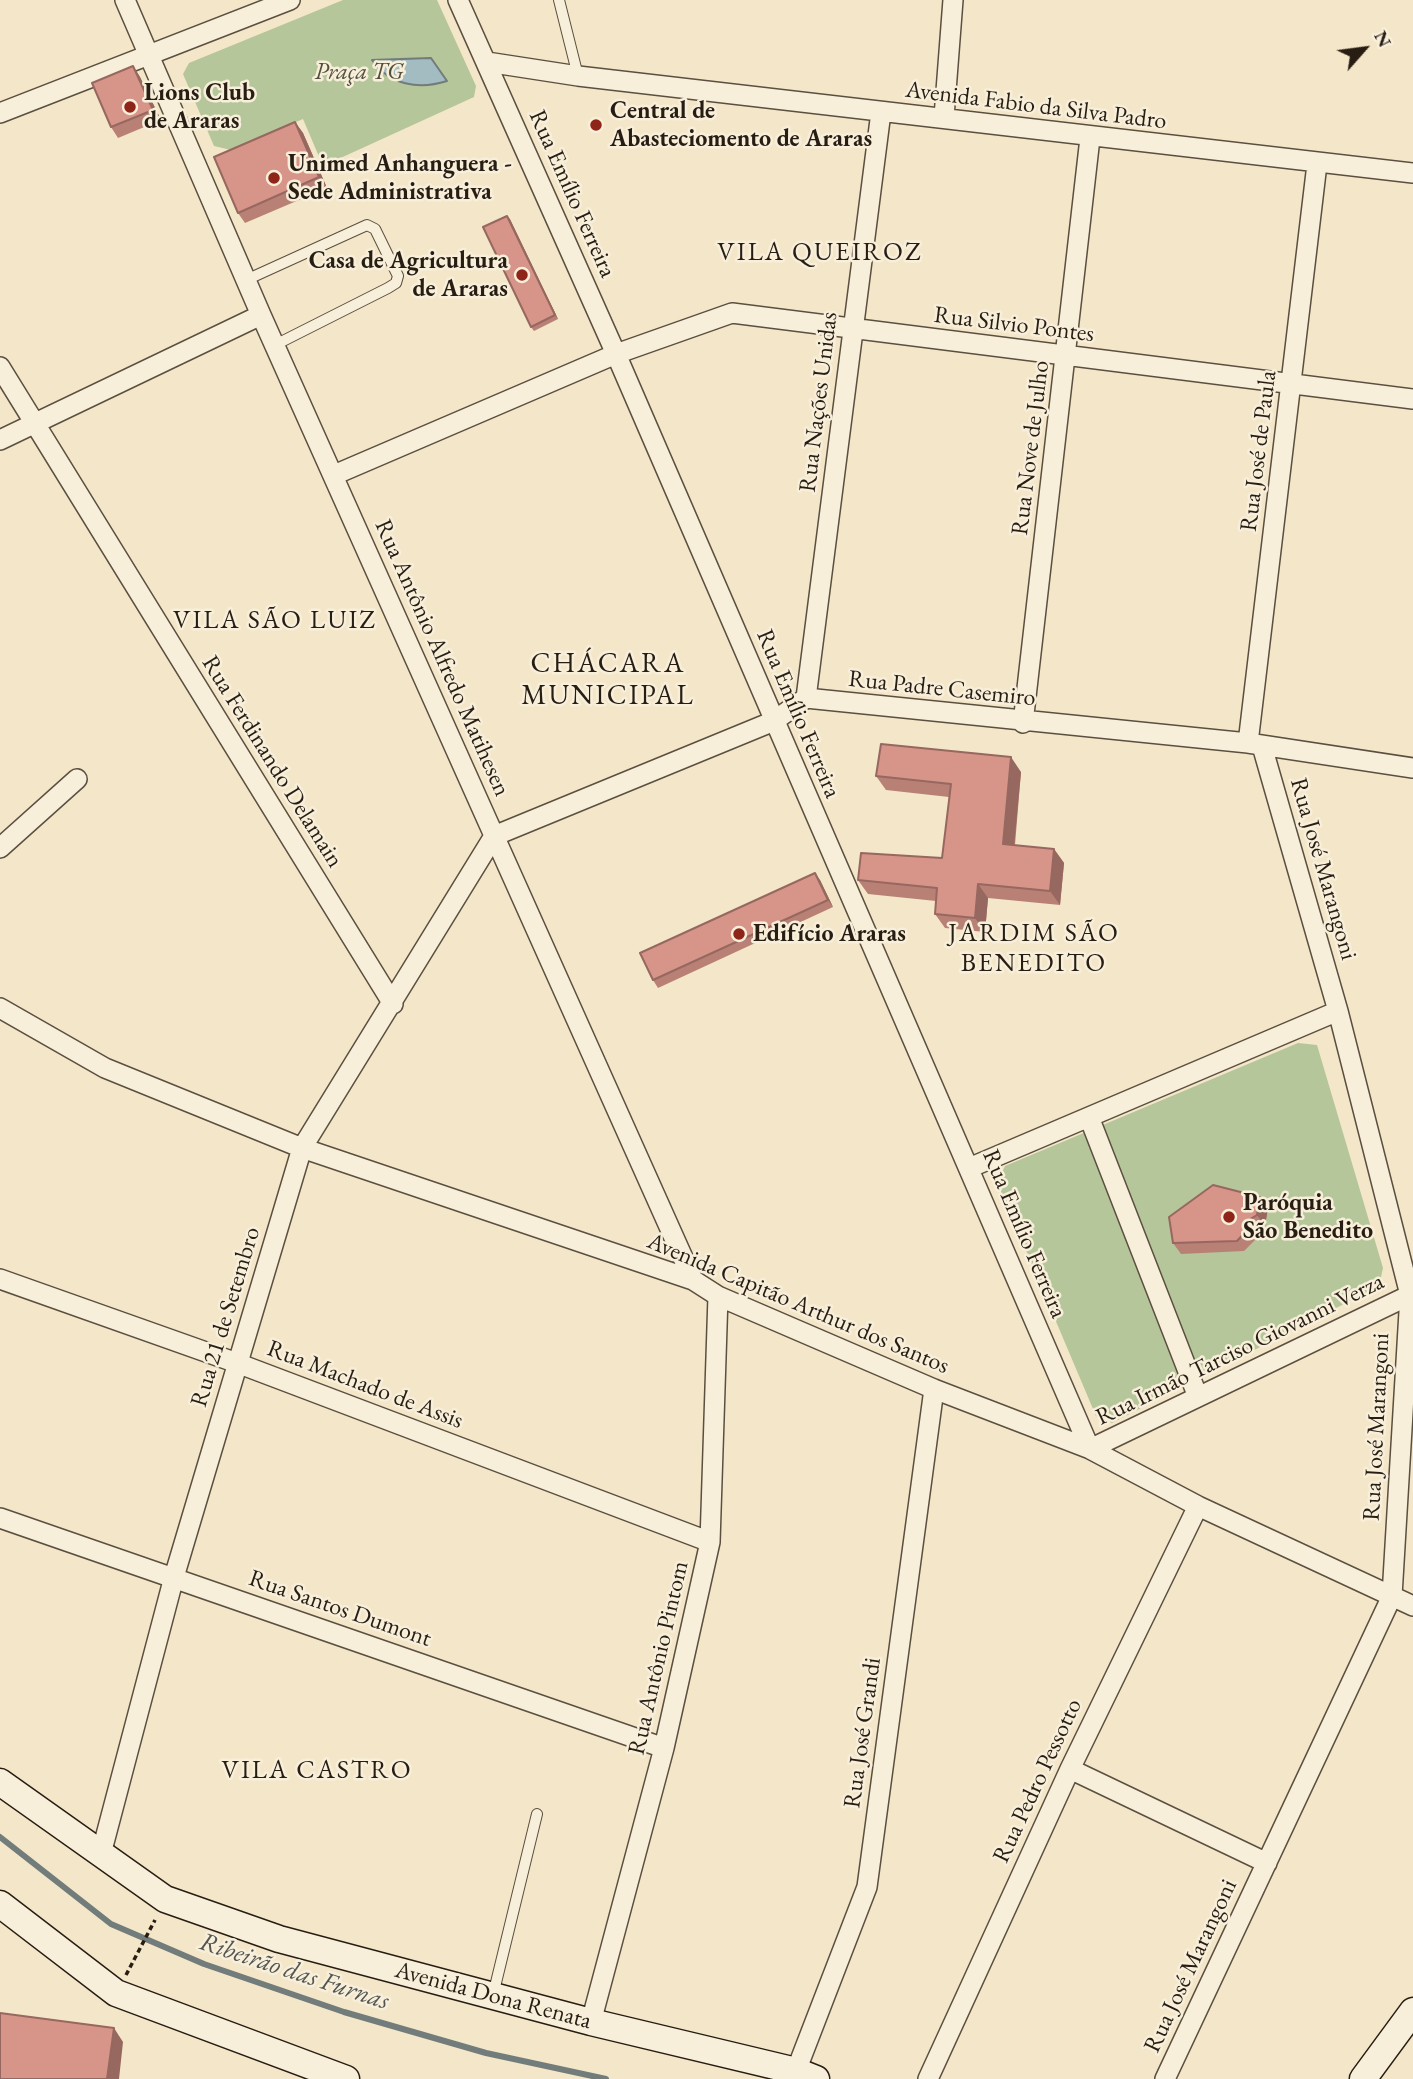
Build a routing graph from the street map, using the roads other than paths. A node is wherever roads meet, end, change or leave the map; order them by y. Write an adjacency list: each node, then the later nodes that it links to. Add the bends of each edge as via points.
1 (125, 0): 6 (street, Rua Antônio Alfredo Matihesen)
2 (290, 0): 6 (street)
3 (458, 0): 7 (street, Rua Emílio Ferreira)
4 (559, 0): 8 (lane)
5 (953, 0): 11 (street)
6 (148, 55): 10 (street); 15 (street, Rua Antônio Alfredo Matihesen)
7 (487, 62): 8 (street, Avenida Fabio da Silva Padro); 19 (street, Rua Emílio Ferreira)
8 (578, 76): 9 (street, Avenida Fabio da Silva Padro)
9 (881, 112): 11 (street, Avenida Fabio da Silva Padro); 17 (street, Rua Nações Unidas)
10 (0, 113)
11 (944, 117): 12 (street, Avenida Fabio da Silva Padro)
12 (1090, 138): 13 (street, Avenida Fabio da Silva Padro); 20 (street, Rua Nove de Julho)
13 (1317, 164): 14 (street, Avenida Fabio da Silva Padro); 22 (street, Rua José de Paula)
14 (1413, 173)
15 (246, 280): 16 (street, Rua Antônio Alfredo Matihesen); 18 (lane, via 367,225 374,229 398,276 396,284)
16 (261, 315): 18 (street, Rua Antônio Alfredo Matihesen); 24 (street)
17 (853, 329): 19 (street, Rua Silvio Pontes, via 732,313); 20 (street, Rua Silvio Pontes); 27 (street, Rua Nações Unidas)
18 (275, 345): 26 (street, Rua Antônio Alfredo Matihesen)
19 (616, 354): 26 (street, Rua Silvio Pontes); 28 (street, Rua Emílio Ferreira)
20 (1066, 357): 22 (street, Rua Silvio Pontes); 29 (street, Rua Nove de Julho)
21 (0, 367): 24 (street, Rua Ferdinando Delamain)
22 (1292, 386): 23 (street, Rua Silvio Pontes); 30 (street, Rua José de Paula)
23 (1413, 399)
24 (34, 423): 25 (street); 35 (street, Rua Ferdinando Delamain)
25 (0, 440)
26 (334, 475): 33 (street, Rua Antônio Alfredo Matihesen)
27 (806, 698): 28 (street); 29 (street, Rua Padre Casemiro)
28 (774, 722): 33 (street); 40 (street, Rua Emílio Ferreira)
29 (1023, 723): 30 (street, Rua Padre Casemiro)
30 (1255, 745): 31 (street, Rua Padre Casemiro); 36 (street, Rua José Marangoni)
31 (1413, 768)
32 (77, 779): 34 (street)
33 (494, 836): 35 (street, Rua 21 de Setembro); 42 (street, Rua Antônio Alfredo Matihesen)
34 (0, 848)
35 (393, 1004): 39 (street, Rua 21 de Setembro)
36 (1338, 1011): 38 (street); 43 (street, Rua José Marangoni)
37 (4, 1016): 39 (street, Avenida Capitão Arthur dos Santos, via 105,1068)
38 (1089, 1117): 40 (street); 47 (street)
39 (302, 1148): 42 (street, Avenida Capitão Arthur dos Santos); 45 (street, Rua 21 de Setembro)
40 (969, 1168): 48 (street, Rua Emílio Ferreira)
41 (0, 1279): 45 (street, Rua Machado de Assis)
42 (693, 1280): 44 (street, Avenida Capitão Arthur dos Santos)
43 (1410, 1295): 47 (street, Rua Irmão Tarciso Giovanni Verza); 53 (street, Rua José Marangoni)
44 (718, 1297): 46 (street, Avenida Capitão Arthur dos Santos); 51 (street, Rua Antônio Pintom)
45 (237, 1363): 51 (street, Rua Machado de Assis); 52 (street, Rua 21 de Setembro)
46 (934, 1390): 48 (street, Avenida Capitão Arthur dos Santos); 65 (street, Rua José Grandi, via 867,1887)
47 (1198, 1397): 48 (street, Rua Irmão Tarciso Giovanni Verza)
48 (1090, 1448): 49 (street, Avenida Capitão Arthur dos Santos)
49 (1198, 1506): 53 (street, Avenida Capitão Arthur dos Santos); 56 (street, Rua Pedro Pessotto)
50 (0, 1518): 52 (street, Rua Santos Dumont)
51 (710, 1542): 55 (street, Rua Antônio Pintom)
52 (174, 1577): 55 (street, Rua Santos Dumont); 59 (street, Rua 21 de Setembro)
53 (1392, 1596): 54 (street, Avenida Capitão Arthur dos Santos); 60 (street, Rua José Marangoni)
54 (1413, 1606)
55 (664, 1748): 64 (street, Rua Antônio Pintom)
56 (1070, 1769): 60 (street); 67 (street, Rua Pedro Pessotto)
57 (0, 1782): 59 (main road, Avenida Dona Renata)
58 (537, 1814): 62 (lane)
59 (101, 1854): 62 (main road, Avenida Dona Renata, via 166,1899 279,1940)
60 (1267, 1863): 68 (street, Rua José Marangoni)
61 (0, 1904): 66 (main road, via 117,1993)
62 (493, 1996): 64 (main road, Avenida Dona Renata)
63 (1413, 2011): 69 (main road)
64 (591, 2022): 65 (main road, Avenida Dona Renata)
65 (806, 2075)
66 (343, 2079)
67 (928, 2079)
68 (1165, 2079)
69 (1363, 2079)

